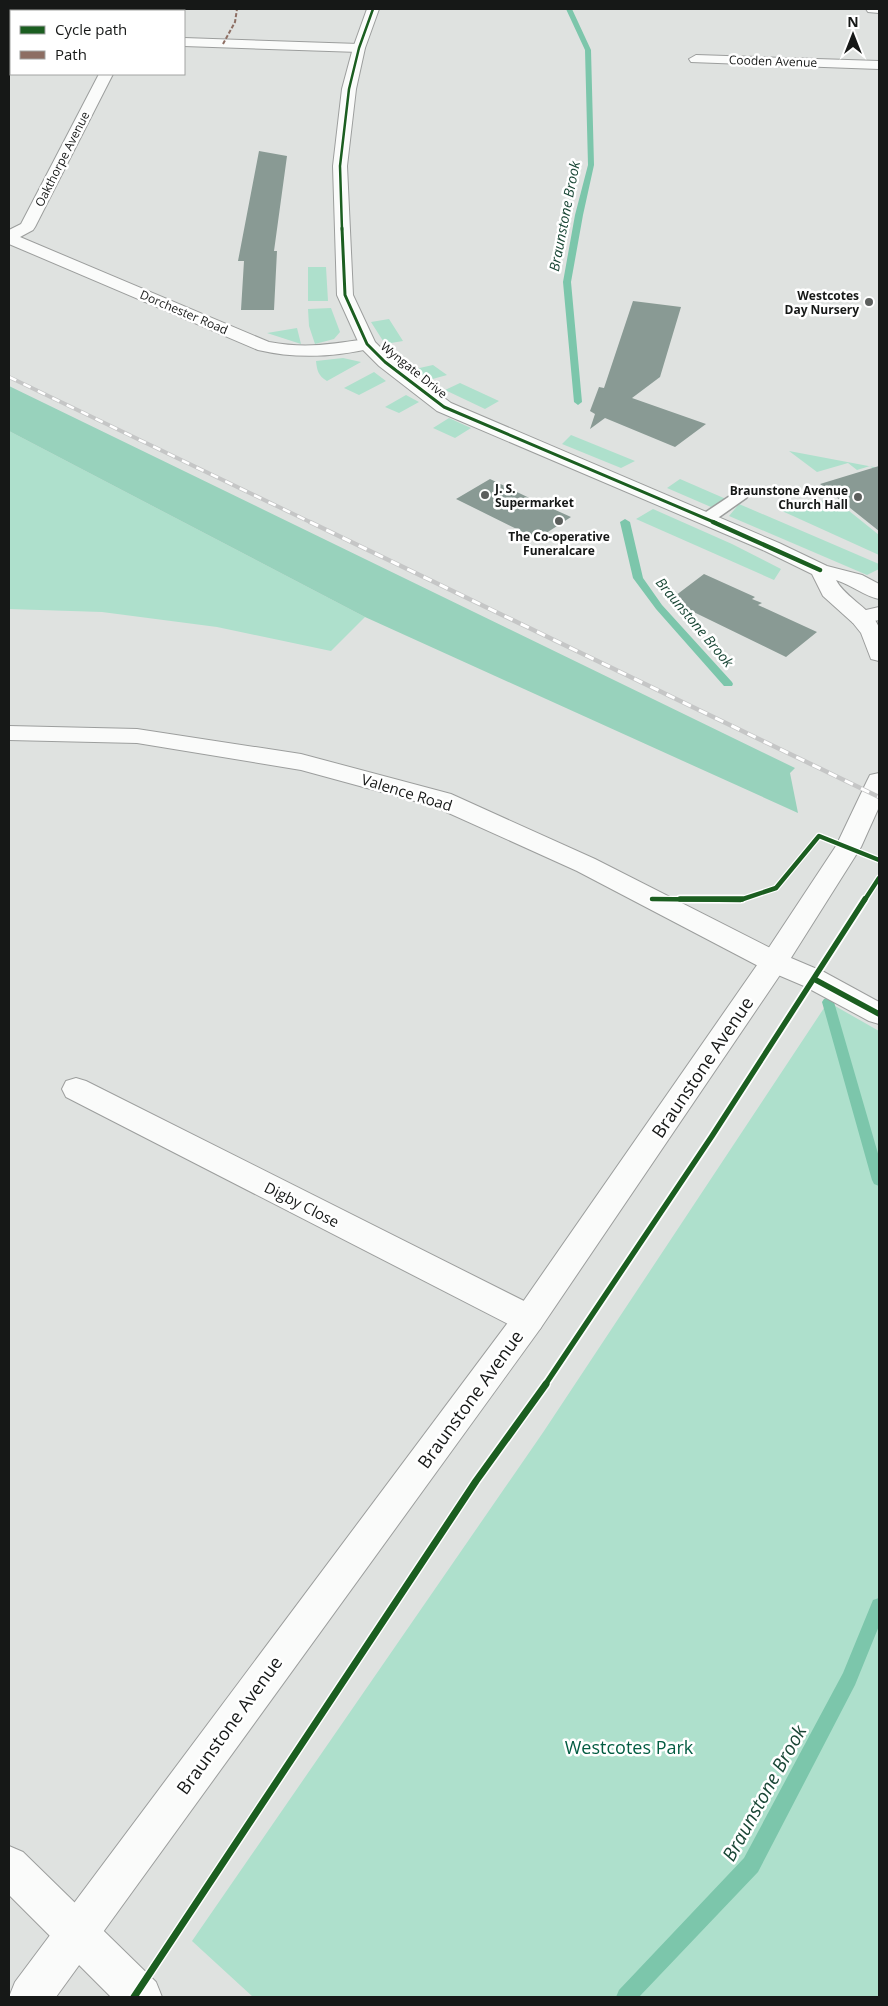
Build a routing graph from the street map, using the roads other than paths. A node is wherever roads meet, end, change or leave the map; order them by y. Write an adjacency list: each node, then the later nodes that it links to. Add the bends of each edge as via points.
1 (373, 9): 5 (street, Wyngate Drive)
2 (872, 9): 3 (street)
3 (879, 9)
4 (185, 42): 5 (street)
5 (359, 48): 10 (street, Wyngate Drive, via 349,89 340,166 345,295)
6 (696, 58): 7 (street, Cooden Avenue)
7 (879, 65)
8 (105, 75): 9 (street, Oakthorpe Avenue, via 27,227)
9 (9, 237): 10 (street, Dorchester Road, via 264,346 312,352)
10 (367, 344): 12 (street, Wyngate Drive, via 385,362 444,407)
11 (741, 495): 12 (lane)
12 (706, 519): 13 (street, Wyngate Drive)
13 (820, 570): 14 (street, Wyngate Drive, via 854,579); 15 (street, via 831,591)
14 (879, 593)
15 (875, 614): 16 (street, via 872,632)
16 (879, 654)
17 (9, 732): 19 (street, Valence Road, via 147,738 301,762 442,800 586,865)
18 (879, 781): 19 (street, Braunstone Avenue, via 848,847)
19 (774, 962): 20 (street, Valence Road, via 814,979); 22 (street, Braunstone Avenue)
20 (879, 1014)
21 (76, 1088): 22 (street, Digby Close)
22 (529, 1319): 24 (street, Braunstone Avenue)
23 (9, 1866): 24 (street)
24 (76, 1933): 25 (street, Braunstone Avenue); 26 (street)
25 (30, 1997)
26 (141, 1997)

